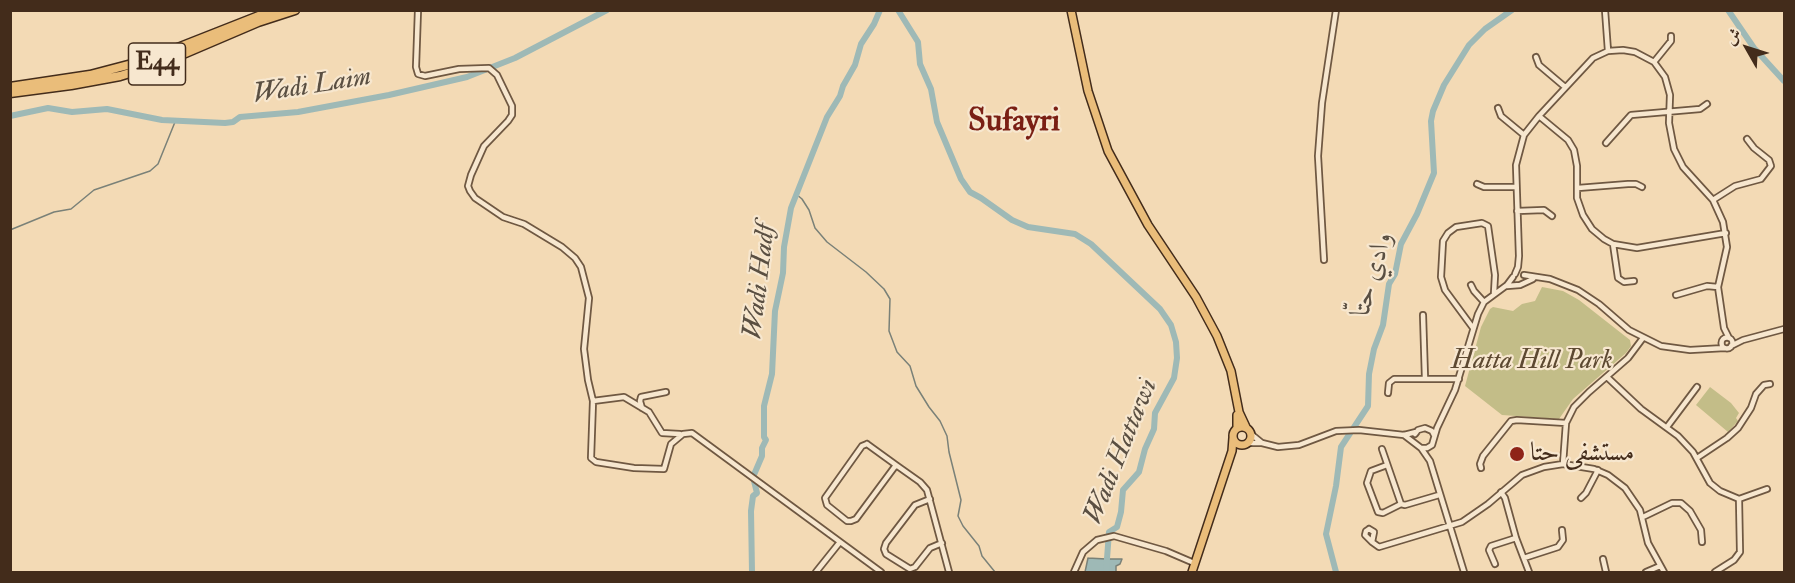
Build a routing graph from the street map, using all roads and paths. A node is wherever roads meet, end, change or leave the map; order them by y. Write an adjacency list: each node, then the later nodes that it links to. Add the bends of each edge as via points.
1 (274, 10): 11 (highway, E44)
2 (295, 10): 11 (highway, E44, via 162,63)
3 (418, 10): 62 (street, via 418,74 489,68 497,75 512,106 512,115 484,146 468,186 475,198 546,237 578,262 589,298 584,349)
4 (1069, 10): 66 (main road, via 1086,83 1108,151 1152,232 1217,336 1231,370); 68 (main road, via 1085,92 1108,159 1129,201 1214,336 1231,378)
5 (1336, 10): 31 (street, via 1318,156)
6 (1605, 10): 8 (street)
7 (1671, 36): 10 (street)
8 (1608, 51): 10 (street, via 1635,52); 13 (street, via 1593,58)
9 (1536, 57): 13 (street, via 1538,64)
10 (1654, 62): 17 (street, via 1668,85)
11 (139, 66): 12 (highway, E44); 14 (highway, E44, via 120,71 120,76)
12 (10, 87)
13 (1565, 87): 18 (street)
14 (10, 93)
15 (1707, 104): 17 (street, via 1700,109)
16 (1498, 108): 19 (street, via 1501,116)
17 (1669, 111): 21 (street, via 1631,115); 26 (street, via 1671,138 1679,161)
18 (1539, 116): 19 (street); 25 (street, via 1572,146)
19 (1524, 135): 23 (street, via 1516,165)
20 (1747, 139): 26 (street, via 1769,159 1771,166 1761,178 1735,186)
21 (1606, 143)
22 (1477, 184): 23 (street, via 1484,188)
23 (1516, 187): 27 (street)
24 (1642, 187): 25 (street, via 1628,184)
25 (1578, 188): 30 (street, via 1583,215 1593,229)
26 (1713, 200): 29 (street)
27 (1517, 211): 28 (street, via 1544,210); 32 (street)
28 (1552, 216)
29 (1726, 233): 30 (street, via 1637,249); 40 (street, via 1727,248)
30 (1613, 244): 36 (street, via 1618,278 1624,282)
31 (1324, 260)
32 (1518, 267): 33 (street); 34 (street)
33 (1523, 274): 34 (street); 35 (street); 37 (street)
34 (1514, 276): 37 (street, via 1513,281); 39 (street)
35 (1535, 278): 37 (street); 48 (street, via 1550,279 1578,290)
36 (1634, 280)
37 (1521, 284): 39 (street)
38 (1471, 285): 43 (street)
39 (1503, 287): 41 (street)
40 (1718, 287): 42 (street, via 1707,286); 46 (street)
41 (1494, 293): 43 (street); 45 (street, via 1488,226 1482,223 1456,227 1443,241 1441,277 1445,290)
42 (1676, 295)
43 (1484, 302): 45 (street)
44 (1423, 315): 56 (street)
45 (1473, 328): 57 (street)
46 (1724, 328): 49 (street); 50 (street)
47 (1785, 329): 51 (street)
48 (1643, 338): 54 (street, via 1677,349); 55 (street)
49 (1730, 338): 50 (street); 51 (street); 52 (street)
50 (1723, 340): 53 (street); 54 (street)
51 (1743, 340): 52 (street)
52 (1731, 346): 53 (street)
53 (1725, 348): 54 (street)
54 (1710, 349)
55 (1607, 377): 65 (street, via 1577,403); 67 (street, via 1641,409)
56 (1425, 378): 57 (street); 61 (street, via 1394,379 1389,383)
57 (1459, 379): 64 (street)
58 (1770, 384): 83 (street, via 1756,394 1738,428)
59 (1697, 387): 67 (street)
60 (666, 392): 63 (street, via 641,397)
61 (1388, 393)
62 (593, 401): 63 (street, via 622,397); 71 (street, via 590,456 596,462 664,469 671,444)
63 (642, 408): 71 (street, via 651,413 662,433)
64 (1440, 421): 69 (street); 74 (street)
65 (1566, 423): 85 (street); 88 (street, via 1511,421 1483,456)
66 (1246, 427): 68 (main road); 72 (main road)
67 (1668, 427): 83 (street)
68 (1237, 428): 75 (main road)
69 (1425, 428): 70 (street); 74 (street)
70 (1416, 432): 73 (street); 76 (street)
71 (682, 434): 101 (street, via 692,433)
72 (1251, 434): 77 (street); 78 (main road)
73 (1404, 435): 76 (street); 77 (street, via 1341,431 1290,446)
74 (1434, 437): 79 (street)
75 (1233, 438): 78 (main road); 82 (main road)
76 (1414, 442): 80 (street)
77 (1262, 443): 78 (street)
78 (1245, 444): 82 (main road)
79 (1432, 445): 80 (street); 84 (street)
80 (1421, 448): 84 (street)
81 (1382, 449): 87 (street)
82 (1230, 458): 107 (main road)
83 (1697, 458): 95 (street, via 1710,483)
84 (1430, 461): 92 (street)
85 (1563, 464): 89 (street); 91 (street, via 1522,475)
86 (896, 465): 86 (street, via 863,445 826,495 825,503 847,521 854,520); 94 (street, via 926,487)
87 (1387, 465): 96 (street); 96 (street, via 1371,471 1367,483 1380,512)
88 (1481, 468)
89 (1598, 470): 93 (street); 97 (street, via 1625,488)
90 (1767, 489): 95 (street)
91 (1501, 492): 98 (street, via 1470,517); 100 (street)
92 (1439, 495): 96 (street); 98 (street)
93 (1581, 498)
94 (930, 499): 104 (street); 104 (street, via 915,504 884,549 910,569 930,548)
95 (1738, 499): 120 (street, via 1740,552)
96 (1401, 504)
97 (1643, 517): 103 (street, via 1672,503 1681,503 1701,530); 109 (street, via 1648,543)
98 (1449, 526): 102 (street, via 1379,547); 115 (street)
99 (1562, 530): 105 (street, via 1563,540 1558,547)
100 (1516, 538): 105 (street); 108 (street, via 1491,546)
101 (840, 542): 110 (street); 111 (street)
102 (1372, 542)
103 (1702, 542)
104 (942, 543): 112 (street)
105 (1524, 558): 116 (street)
106 (1603, 559): 117 (street)
107 (1195, 562): 113 (street, via 1114,536 1096,540 1083,552); 114 (main road)
108 (1495, 564)
109 (1660, 566): 118 (street); 119 (street)
110 (816, 573)
111 (881, 573)
112 (949, 573)
113 (1074, 573)
114 (1192, 573)
115 (1464, 573)
116 (1529, 573)
117 (1605, 573)
118 (1646, 573)
119 (1664, 573)
120 (1715, 573)

